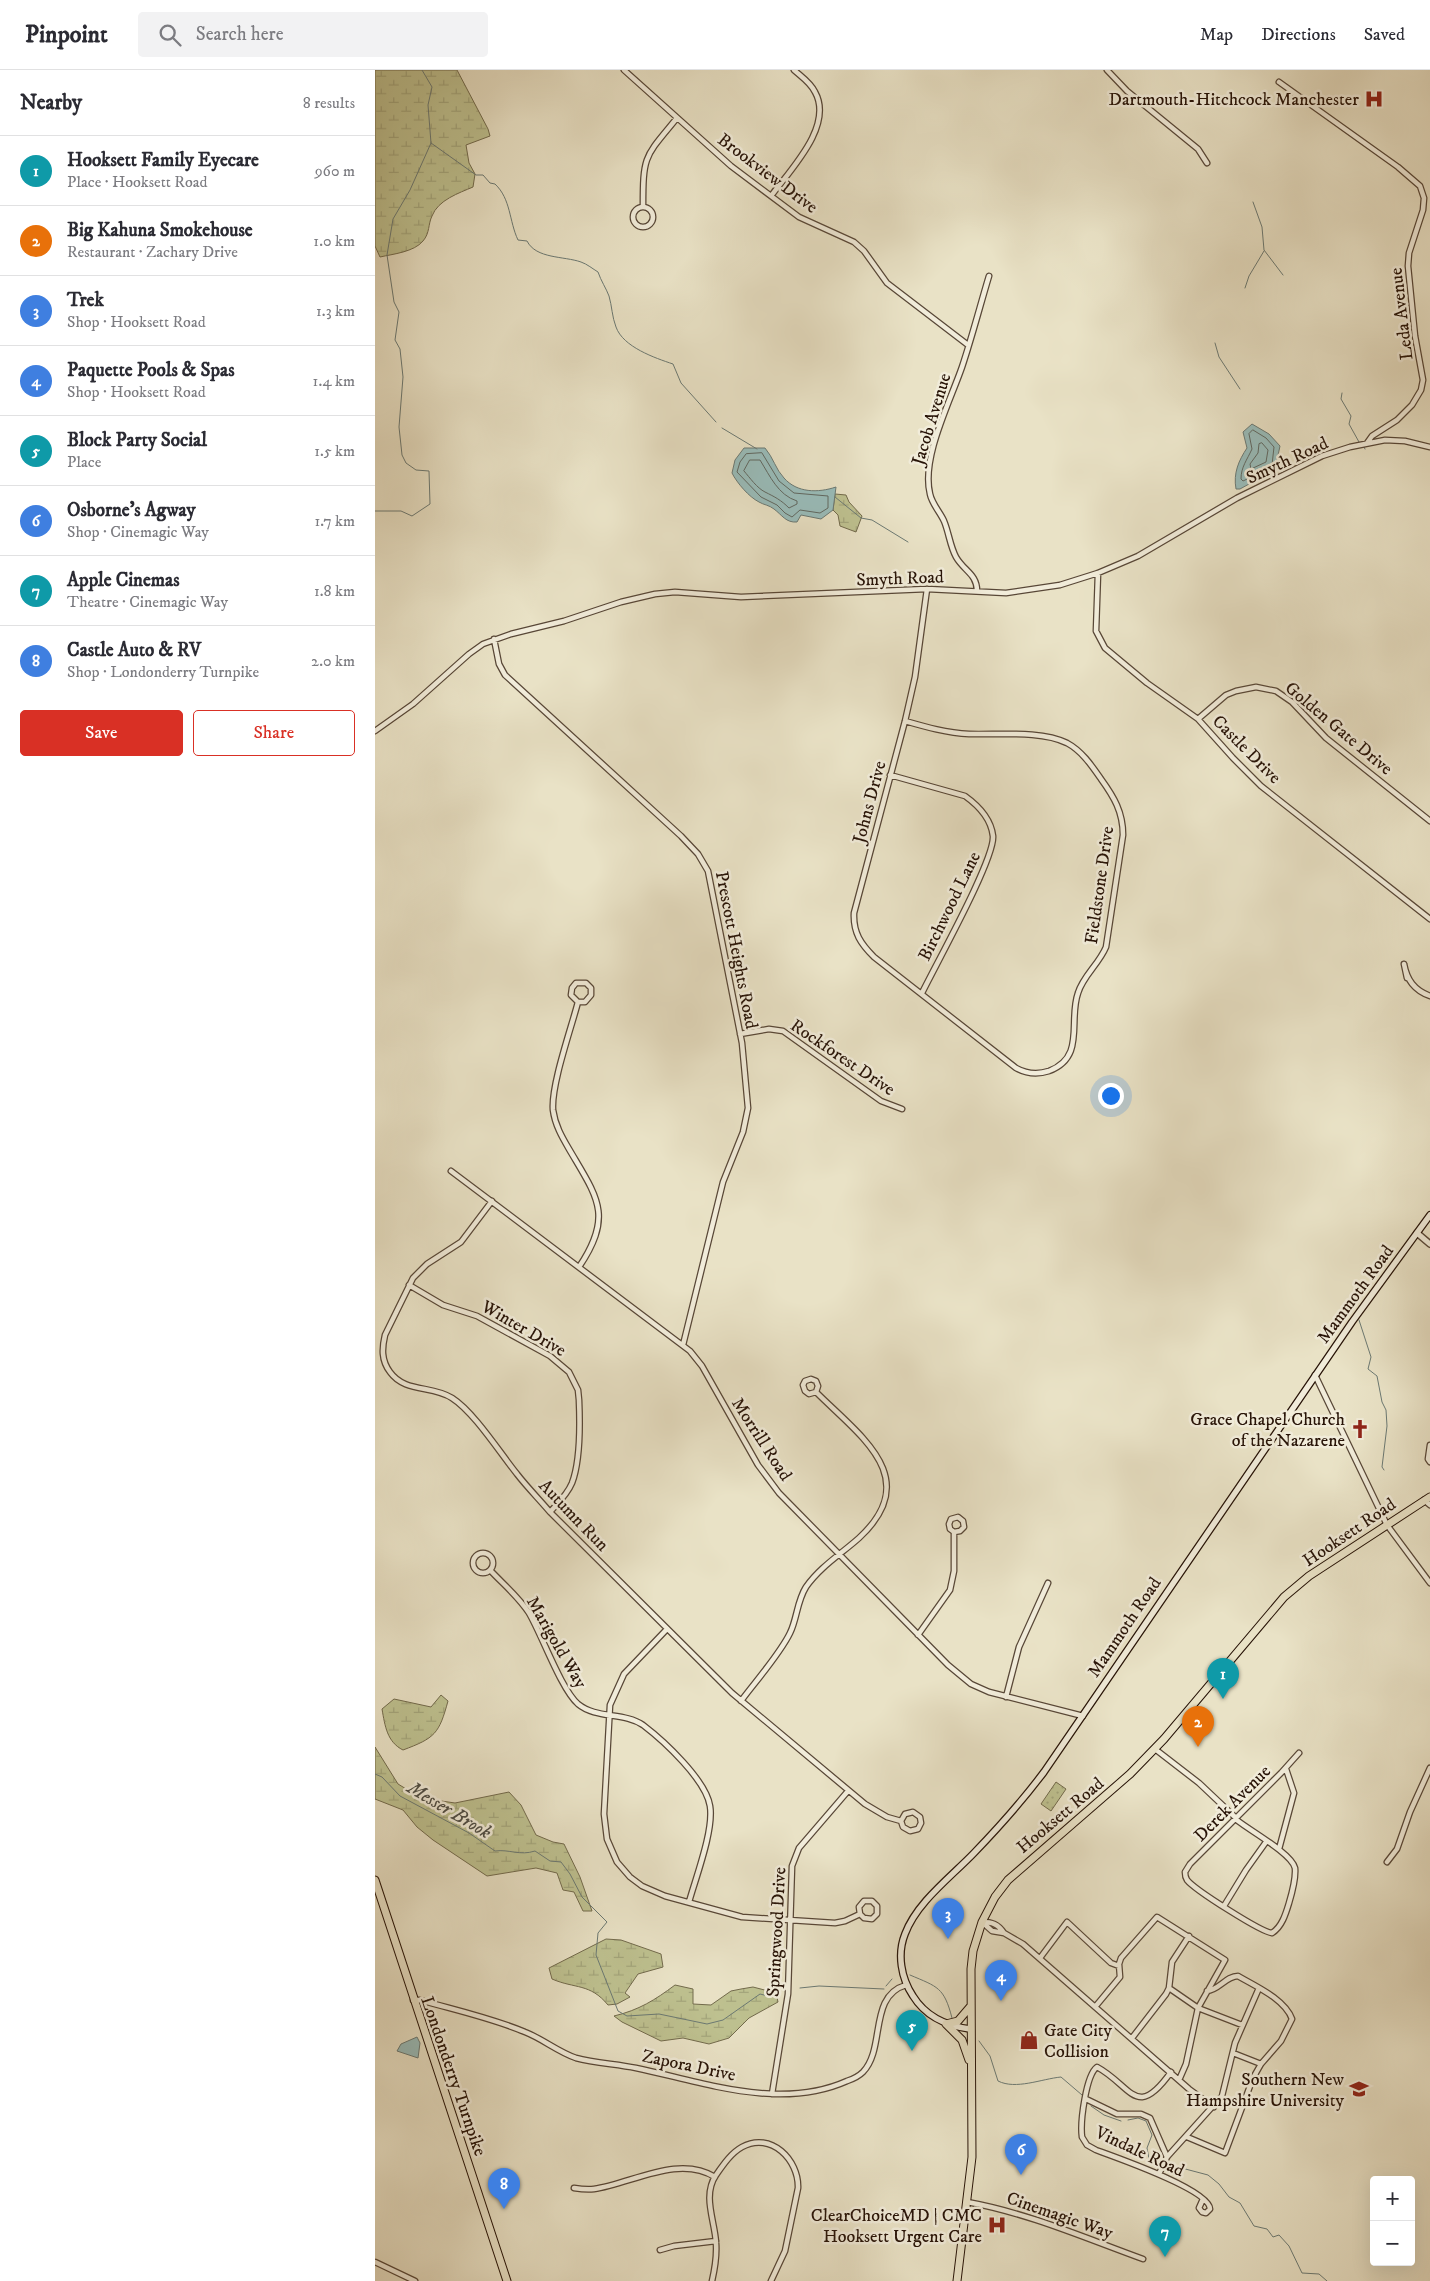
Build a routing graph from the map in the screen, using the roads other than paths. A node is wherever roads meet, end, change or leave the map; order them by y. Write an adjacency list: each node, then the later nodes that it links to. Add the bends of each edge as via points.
1 (624, 70): 5 (street, Brookview Drive)
2 (794, 70): 7 (street, via 815,91 820,102 820,117 813,138)
3 (1107, 70): 6 (street, via 1127,91 1198,149)
4 (1279, 82): 11 (street, Leda Avenue, via 1412,177 1423,191 1424,205 1408,266 1415,336 1422,368 1421,390 1408,410 1374,434)
5 (677, 118): 7 (street, Brookview Drive); 8 (street, via 646,158)
6 (1207, 163)
7 (771, 196): 10 (street, Brookview Drive, via 806,221 854,242 887,283)
8 (643, 206): 8 (street, via 632,215 635,225 642,227 649,225 653,217 649,208)
9 (989, 276): 10 (street, Jacob Avenue)
10 (968, 345): 15 (street, Jacob Avenue, via 927,472 930,494 945,523 953,552 977,582)
11 (1367, 443): 12 (street, Smyth Road, via 1395,440); 13 (street, Smyth Road, via 1313,460 1237,498 1139,556)
12 (1430, 447)
13 (1098, 573): 15 (street, Smyth Road, via 1060,585 1006,593); 17 (street, Castle Drive, via 1095,621 1099,640 1123,665)
14 (927, 590): 15 (street, Smyth Road); 16 (street, Smyth Road, via 764,597 675,592 655,594); 18 (street, Johns Drive, via 915,677)
15 (977, 591)
16 (494, 639): 19 (street, Smyth Road, via 469,654 413,704); 27 (street, Prescott Heights Road, via 499,664 505,675 645,802 704,862)
17 (1198, 719): 21 (street, Golden Gate Drive, via 1226,695 1236,691 1256,687 1276,691 1292,702 1326,738); 22 (street, Castle Drive, via 1261,786)
18 (905, 721): 20 (street, Johns Drive); 24 (street, Fieldstone Drive, via 944,731 1051,738 1069,744 1087,760 1108,788 1118,805 1123,825 1106,948 1077,994 1073,1048 1065,1060 1048,1071 1024,1072)
19 (375, 731)
20 (890, 775): 24 (street, Johns Drive, via 854,913 854,928 863,946 874,957); 24 (street, Birchwood Lane, via 965,796 986,817 993,836 988,860)
21 (1430, 822)
22 (1430, 919)
23 (1407, 978): 25 (street)
24 (922, 993)
25 (1430, 996)
26 (578, 1002): 26 (street, via 588,1000 591,995 589,985 583,982 576,983 571,991); 34 (street, via 553,1101 559,1130 598,1204 598,1233)
27 (740, 1034): 28 (street, Rockforest Drive, via 769,1029 783,1031 881,1101); 36 (street, Prescott Heights Road, via 747,1083 747,1117 723,1182)
28 (902, 1109)
29 (451, 1171): 30 (street, Morrill Road)
30 (492, 1200): 34 (street, Morrill Road); 35 (street, Autumn Run, via 461,1242 419,1270)
31 (1430, 1215): 32 (main road, Mammoth Road)
32 (1417, 1233): 33 (street); 37 (main road, Mammoth Road)
33 (1430, 1244)
34 (579, 1267): 36 (street, Morrill Road)
35 (409, 1285): 42 (street, Autumn Run, via 385,1335 383,1354 390,1372 405,1385 444,1394 457,1402); 42 (street, Winter Drive, via 437,1302 471,1314 542,1351 569,1372 579,1400 575,1470 567,1493)
36 (683, 1345): 45 (street, Morrill Road, via 701,1366 767,1477)
37 (1315, 1375): 43 (street); 54 (main road, Mammoth Road)
38 (816, 1392): 45 (street, via 875,1452 886,1479 886,1498 878,1516)
39 (1430, 1446): 40 (street)
40 (1429, 1460)
41 (1428, 1501): 43 (main road, Hooksett Road)
42 (550, 1512): 49 (street, Autumn Run)
43 (1387, 1525): 47 (street); 55 (main road, Hooksett Road, via 1284,1596)
44 (954, 1532): 50 (street, via 950,1590)
45 (839, 1554): 50 (street, Morrill Road); 52 (street, via 806,1587 790,1634)
46 (490, 1570): 46 (street, Marigold Way, via 483,1574 477,1571 473,1566 475,1557 481,1553 490,1556 493,1562); 53 (street, Marigold Way, via 529,1613 574,1699 586,1708)
47 (1430, 1583)
48 (1048, 1584): 51 (street, via 1019,1647)
49 (667, 1629): 52 (street, Autumn Run); 53 (street, via 624,1674 613,1696)
50 (918, 1635): 51 (street, Morrill Road, via 962,1678)
51 (1006, 1697): 54 (street, Morrill Road)
52 (741, 1701): 59 (street, Autumn Run)
53 (609, 1714): 66 (street, via 604,1814 613,1853 620,1866 642,1886); 66 (street, Marigold Way, via 633,1719 649,1729 695,1776 706,1793 710,1824)
54 (1083, 1716): 74 (main road, Mammoth Road, via 1026,1796 913,1918 901,1950)
55 (1155, 1749): 60 (street, via 1199,1783); 70 (main road, Hooksett Road, via 1116,1788 1013,1875 995,1897)
56 (1299, 1753): 58 (street, Derek Avenue)
57 (1430, 1768): 64 (street, via 1397,1849)
58 (1286, 1769): 60 (street, Derek Avenue); 63 (street, via 1294,1793)
59 (848, 1791): 61 (street, Autumn Run, via 873,1810); 69 (street, Springwood Drive, via 794,1857)
60 (1236, 1818): 62 (street); 67 (street, Derek Avenue, via 1185,1872 1189,1881)
61 (901, 1821): 61 (street, Autumn Run, via 903,1827 910,1831 916,1830 921,1823 919,1815 911,1812 905,1814)
62 (1266, 1842): 63 (street); 67 (street)
63 (1279, 1849): 67 (street, via 1289,1856 1295,1870 1282,1922 1272,1933 1263,1931)
64 (1387, 1862)
65 (375, 1880): 78 (main road, Londonderry Turnpike)
66 (689, 1902): 69 (street, via 742,1917)
67 (1224, 1906)
68 (860, 1914): 68 (street, via 872,1919 877,1914 877,1906 872,1901 864,1901 859,1907); 69 (street, via 835,1923)
69 (791, 1921): 91 (street, Springwood Drive, via 788,1994)
70 (982, 1922): 72 (street, via 992,1931 1004,1933 1023,1944); 79 (main road, Hooksett Road, via 972,1959)
71 (1189, 1936): 73 (street, via 1157,1916 1126,1950); 75 (street, via 1171,1962); 77 (street, via 1225,1960)
72 (1040, 1958): 73 (street, via 1067,1922 1111,1963); 80 (street)
73 (1119, 1966): 80 (street, via 1120,1977)
74 (906, 1985): 82 (main road, Mammoth Road, via 922,2008); 91 (street, Zapora Drive, via 895,1989 886,2001 869,2064 861,2074 829,2088)
75 (1169, 1988): 81 (street); 85 (street)
76 (1259, 1988): 77 (street, via 1233,1976 1214,1990); 83 (street); 88 (street, via 1288,2010 1292,2019 1281,2041)
77 (1207, 1991): 81 (street)
78 (413, 2000): 91 (street, Zapora Drive, via 526,2032 575,2057 725,2088); 106 (main road, Londonderry Turnpike)
79 (970, 2006): 82 (main road, via 958,2020); 84 (main road, Hooksett Road)
80 (1095, 2007): 85 (street)
81 (1198, 2008): 83 (street); 90 (street)
82 (946, 2024): 84 (main road, Mammoth Road); 87 (main road, via 962,2040)
83 (1242, 2025): 86 (street)
84 (971, 2029): 87 (main road, Hooksett Road)
85 (1132, 2038): 89 (street)
86 (1233, 2053): 88 (street); 93 (street, via 1224,2092)
87 (971, 2064): 100 (main road, Hooksett Road, via 972,2157)
88 (1261, 2064): 94 (street, via 1225,2153)
89 (1171, 2072): 90 (street); 92 (street, Vindale Road, via 1157,2091 1139,2097 1129,2093 1097,2067 1091,2074)
90 (1179, 2080): 93 (street)
91 (773, 2094)
92 (1086, 2099): 95 (street, via 1117,2114 1141,2114 1150,2118); 96 (street, Vindale Road, via 1081,2132 1087,2145)
93 (1214, 2107): 94 (street)
94 (1187, 2137): 95 (street)
95 (1167, 2157): 96 (street)
96 (1159, 2174): 99 (street, Vindale Road)
97 (715, 2177): 98 (street, via 675,2168 593,2189); 101 (street, via 709,2200); 108 (street, via 743,2146 762,2143 781,2150 796,2169 799,2188 785,2251)
98 (574, 2188)
99 (1203, 2199)
100 (967, 2202): 103 (street, Cinemagic Way, via 1028,2216); 109 (main road, Hooksett Road)
101 (716, 2241): 102 (street); 107 (street)
102 (660, 2250)
103 (1143, 2259)
104 (375, 2262): 105 (street)
105 (415, 2281)
106 (507, 2281)
107 (713, 2281)
108 (771, 2281)
109 (957, 2281)

